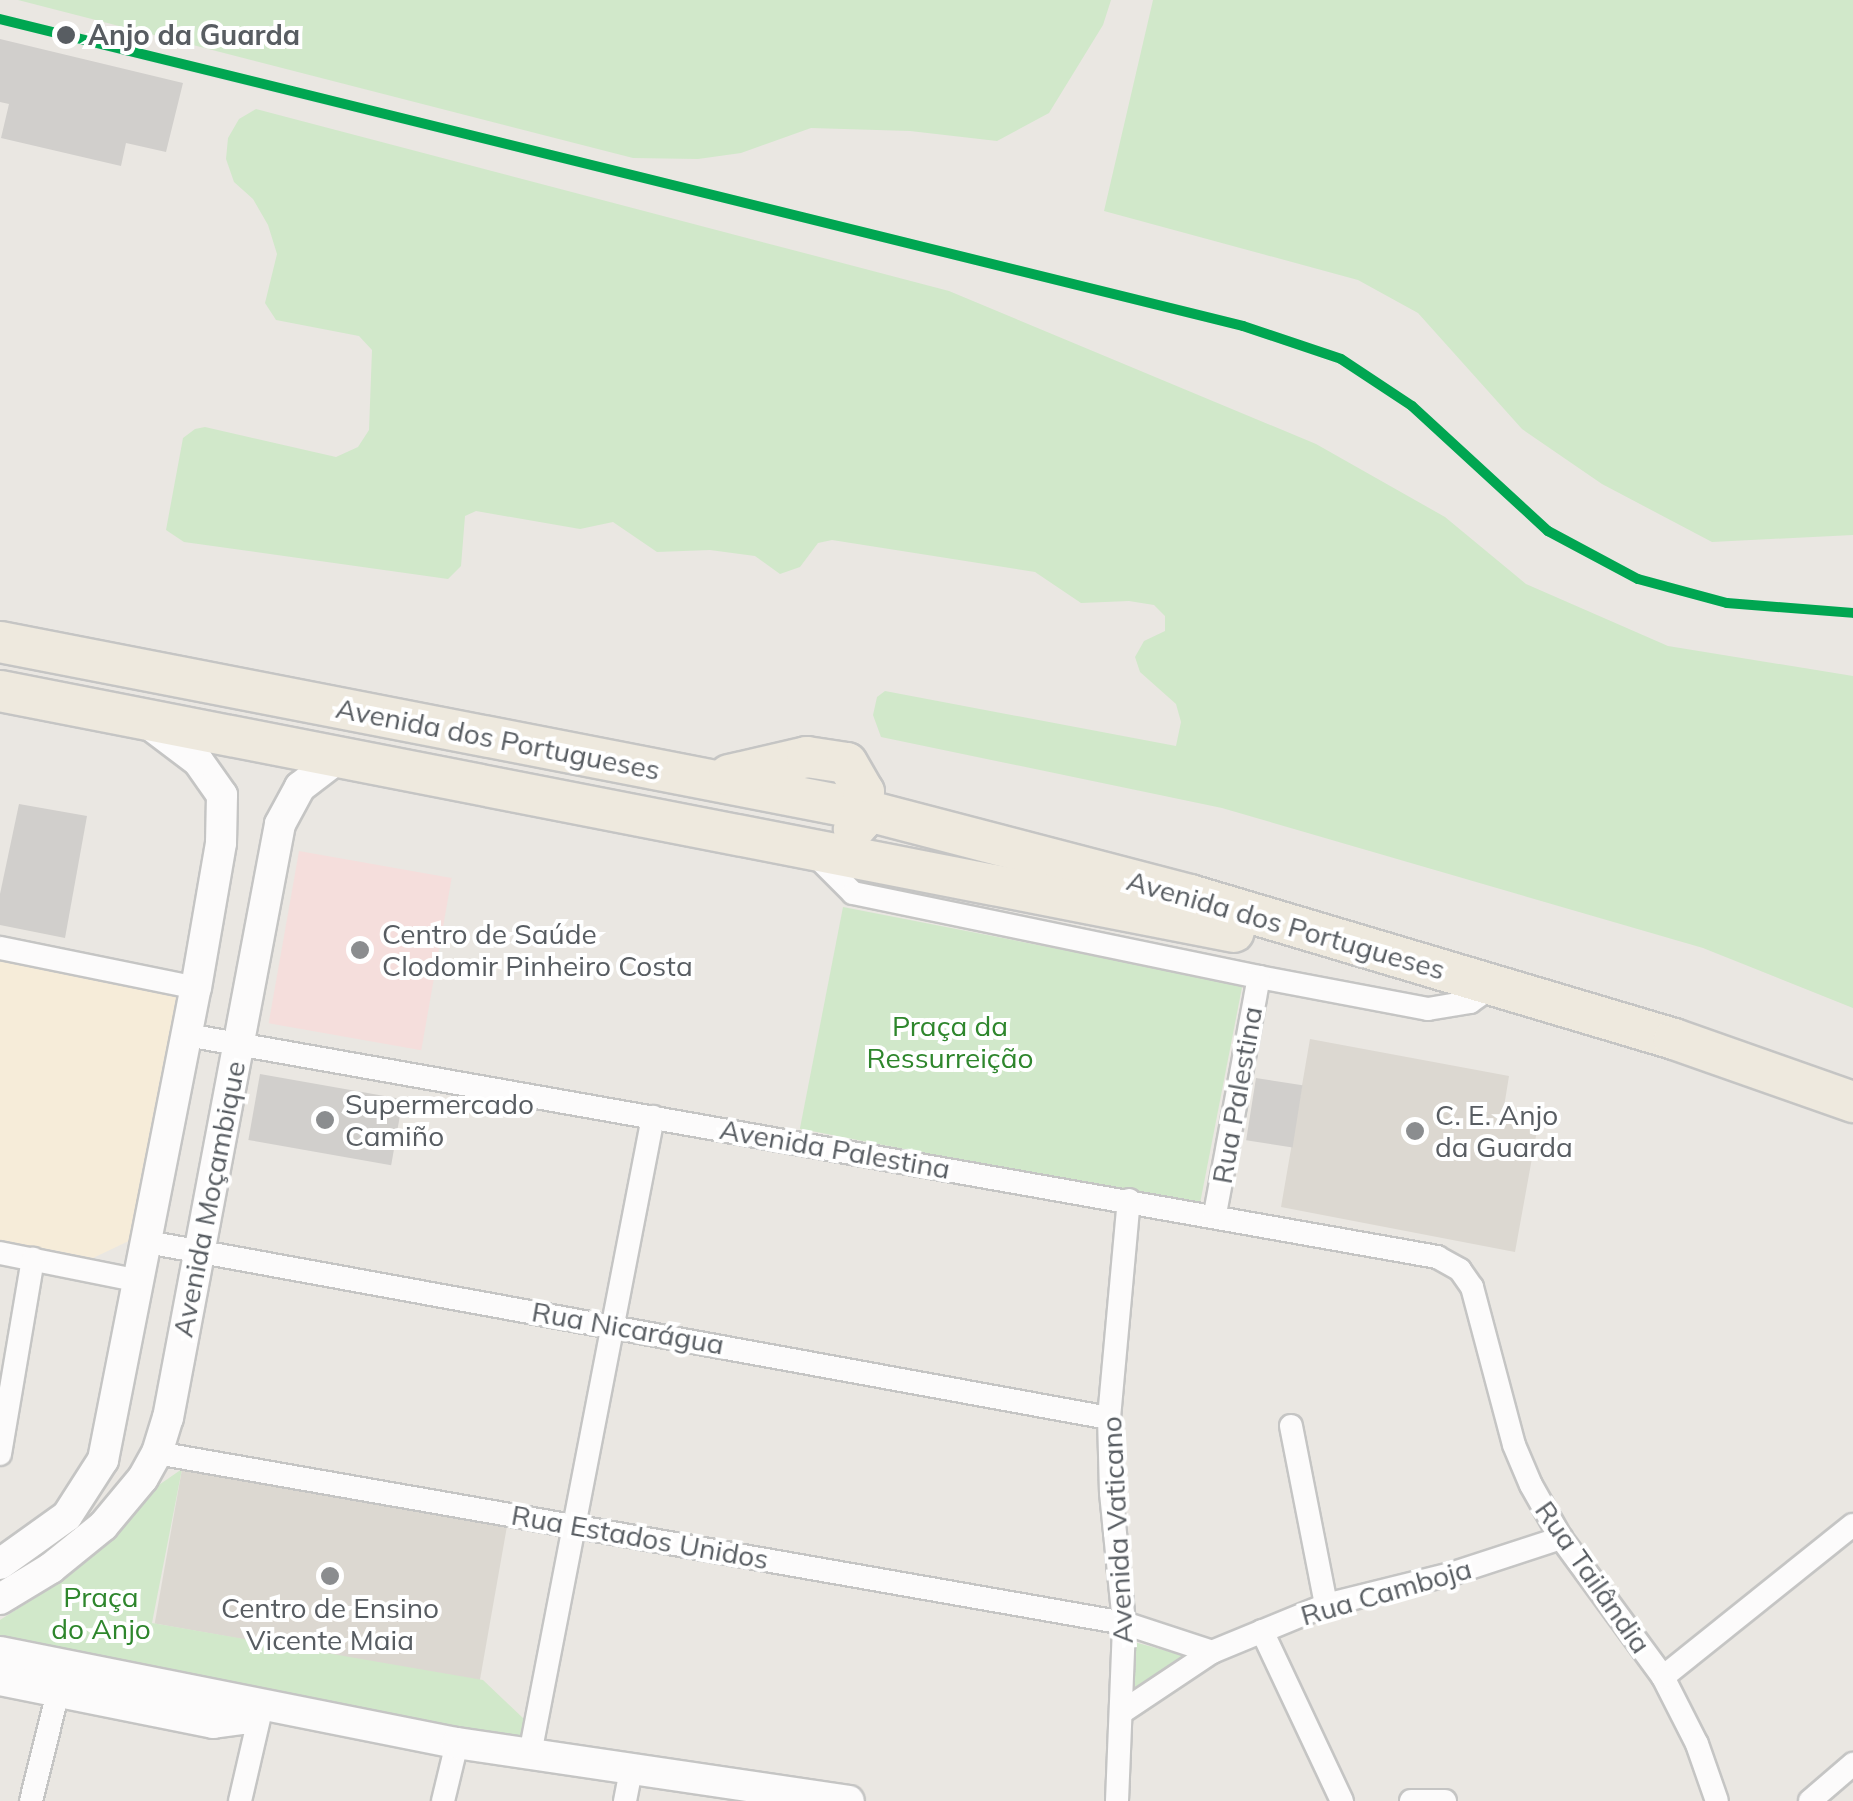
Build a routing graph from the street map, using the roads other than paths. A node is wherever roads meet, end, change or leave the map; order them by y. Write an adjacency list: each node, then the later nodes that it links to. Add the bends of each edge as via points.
1 (0, 642): 5 (highway, Avenida dos Portugueses, via 694,776 834,758 855,770)
2 (0, 691): 3 (highway, Avenida dos Portugueses)
3 (138, 717): 4 (highway, Avenida dos Portugueses); 11 (main road, Avenida Moçambique, via 198,761 222,795)
4 (342, 756): 6 (highway, Avenida dos Portugueses); 13 (main road, Avenida Moçambique, via 300,787 280,824)
5 (864, 810): 6 (highway, via 856,828 825,840 716,817); 10 (highway, Avenida dos Portugueses, via 1190,895)
6 (645, 815): 7 (highway, Avenida dos Portugueses)
7 (808, 848): 9 (street, via 853,893); 10 (highway, Avenida dos Portugueses)
8 (0, 948): 11 (street)
9 (1259, 977): 10 (street, via 1428,1010 1470,1002); 17 (street, Rua Palestina)
10 (1478, 982): 14 (highway, via 1674,1038)
11 (196, 988): 12 (main road, Avenida Moçambique)
12 (187, 1035): 13 (street, Avenida Palestina); 18 (main road, Avenida Moçambique)
13 (238, 1045): 15 (street, Avenida Palestina); 19 (main road, Avenida Moçambique)
14 (1853, 1102)
15 (653, 1118): 16 (street, Avenida Palestina); 24 (street)
16 (1129, 1200): 17 (street, Avenida Palestina); 25 (street, Avenida Vaticano)
17 (1215, 1214): 23 (street, Avenida Palestina, via 1437,1257)
18 (147, 1242): 19 (street, Rua Nicarágua); 22 (main road, Avenida Moçambique)
19 (200, 1251): 24 (street, Rua Nicarágua); 27 (main road, Avenida Moçambique)
20 (0, 1253): 21 (street)
21 (33, 1259): 22 (street); 28 (street)
22 (140, 1281): 32 (main road, Avenida Moçambique, via 104,1460 67,1516)
23 (1472, 1286): 31 (street, Rua Tailândia, via 1514,1444)
24 (614, 1325): 25 (street, Rua Nicarágua); 30 (street)
25 (1109, 1418): 35 (street, Avenida Vaticano)
26 (1291, 1426): 34 (street)
27 (157, 1453): 30 (street, Rua Estados Unidos); 33 (main road, Avenida Moçambique, via 103,1526)
28 (0, 1454)
29 (1853, 1525): 39 (street)
30 (573, 1526): 35 (street, Rua Estados Unidos); 45 (street)
31 (1561, 1538): 34 (street, Rua Camboja); 39 (street, Rua Tailândia)
32 (0, 1564)
33 (0, 1599)
34 (1326, 1605): 36 (street, Rua Camboja)
35 (1124, 1623): 38 (street); 43 (street, Avenida Vaticano)
36 (1262, 1631): 38 (street, Rua Camboja); 55 (street)
37 (0, 1652): 42 (main road)
38 (1212, 1652): 43 (street, Rua Camboja)
39 (1663, 1677): 58 (street, Rua Tailândia)
40 (0, 1680): 41 (main road)
41 (58, 1692): 42 (main road, via 213,1723 242,1720); 49 (street)
42 (262, 1706): 44 (main road); 50 (street)
43 (1122, 1712): 54 (street, Avenida Vaticano)
44 (457, 1743): 45 (main road); 51 (street)
45 (530, 1754): 47 (main road)
46 (1853, 1764): 59 (street)
47 (631, 1768): 48 (main road); 52 (street)
48 (807, 1798): 53 (main road)
49 (31, 1801)
50 (240, 1801)
51 (443, 1801)
52 (625, 1801)
53 (848, 1801)
54 (1117, 1801)
55 (1342, 1801)
56 (1411, 1801): 57 (street)
57 (1444, 1801)
58 (1718, 1801)
59 (1810, 1801)

